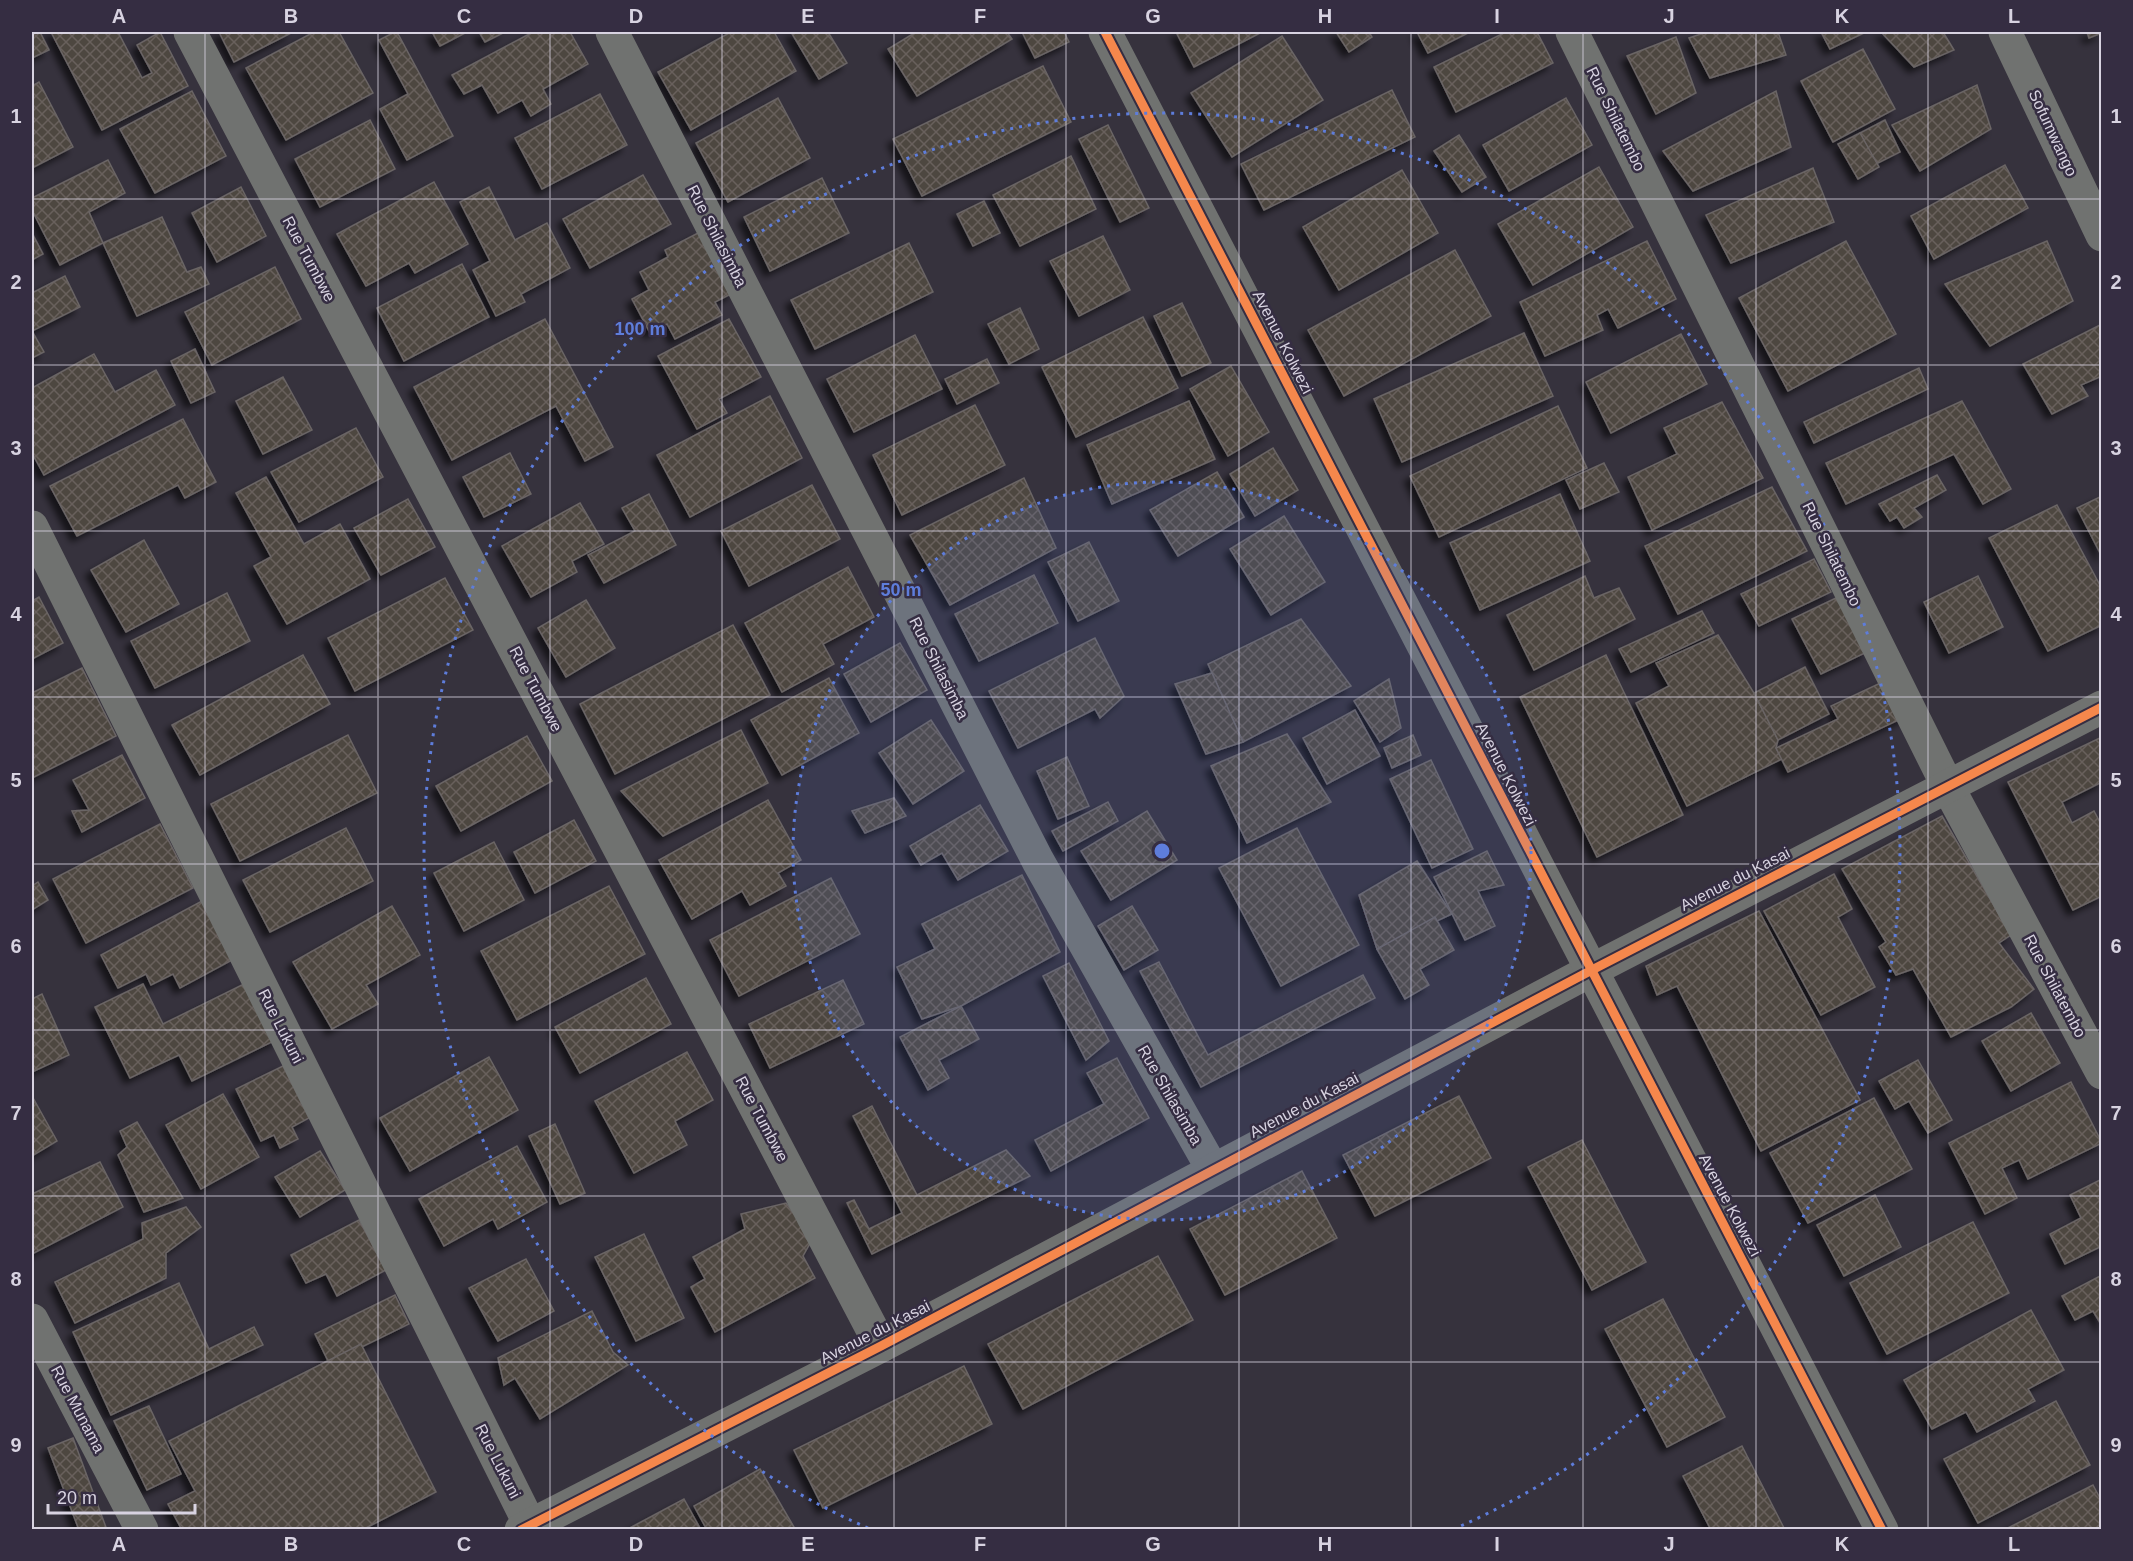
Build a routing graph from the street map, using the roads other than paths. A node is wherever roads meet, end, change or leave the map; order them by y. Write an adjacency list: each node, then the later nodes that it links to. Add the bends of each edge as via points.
1 (190, 32): 14 (street, Rue Tumbwe)
2 (612, 32): 12 (street, Rue Shilasimba, via 1038,861)
3 (1105, 32): 10 (street, Avenue Kolwezi)
4 (1572, 32): 9 (street, Rue Shilatembo)
5 (2005, 32): 6 (street, Sofumwango)
6 (2102, 235)
7 (32, 527): 15 (street, Rue Lukuni)
8 (2102, 707): 9 (street, Avenue du Kasai)
9 (1948, 787): 10 (street, Avenue du Kasai); 11 (street, Rue Shilatembo)
10 (1590, 970): 12 (street, Avenue du Kasai); 17 (street, Avenue Kolwezi)
11 (2102, 1072)
12 (1213, 1170): 14 (street, Avenue du Kasai)
13 (32, 1320): 16 (street, Rue Munama)
14 (881, 1346): 15 (street, Avenue du Kasai)
15 (525, 1527)
16 (142, 1530)
17 (1882, 1530)

